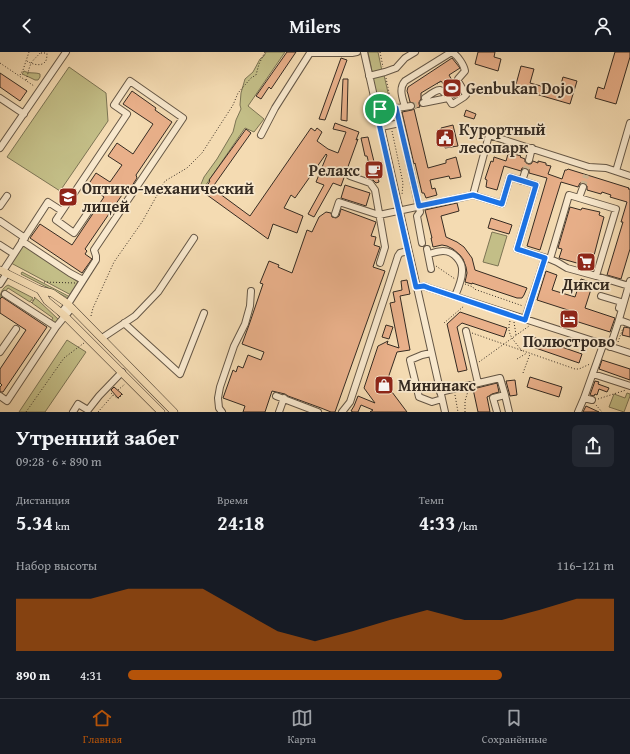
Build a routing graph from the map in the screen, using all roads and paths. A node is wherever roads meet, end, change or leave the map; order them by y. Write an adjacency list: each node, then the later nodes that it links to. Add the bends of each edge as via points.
1 (29, 52): 10 (path)
2 (41, 52): 9 (path); 12 (path)
3 (66, 52): 19 (street)
4 (265, 52): 82 (path, via 256,75 238,93 234,105 202,153 186,168 165,181 142,222 114,262)
5 (358, 52): 29 (street, via 310,53)
6 (364, 52): 15 (street)
7 (380, 52): 13 (path)
8 (415, 52): 13 (street, via 396,68)
9 (47, 53): 12 (path, via 44,63)
10 (26, 61): 12 (path); 14 (path)
11 (0, 63): 14 (path)
12 (31, 64): 16 (path)
13 (385, 72): 15 (street); 22 (path)
14 (19, 76): 16 (path)
15 (369, 76): 23 (street)
16 (25, 80): 19 (path)
17 (442, 81): 18 (path)
18 (436, 85)
19 (40, 90): 24 (street)
20 (0, 98): 24 (street)
21 (448, 98): 21 (street, via 441,89 425,99); 22 (street, via 453,104 466,95 458,81 465,71 453,53 405,81 401,92 408,107)
22 (395, 108): 23 (street); 25 (street)
23 (376, 110): 28 (street)
24 (24, 114): 30 (street)
25 (400, 123): 27 (street); 46 (street)
26 (630, 123): 34 (street)
27 (391, 125): 28 (street); 41 (path, via 403,183)
28 (380, 127): 47 (street)
29 (261, 135)
30 (0, 148)
31 (532, 148): 32 (street); 33 (street); 42 (street, via 489,135)
32 (529, 160)
33 (589, 167): 34 (street); 36 (street)
34 (616, 171): 38 (street)
35 (525, 172): 39 (street)
36 (586, 175)
37 (350, 176): 51 (street, via 373,186)
38 (630, 176)
39 (522, 181): 42 (street, via 510,177 502,204); 60 (street, via 536,185 517,249)
40 (583, 187): 44 (street)
41 (402, 195)
42 (473, 195): 46 (street)
43 (7, 196): 45 (street)
44 (579, 198): 60 (street, via 569,195); 64 (street, via 616,209)
45 (0, 206)
46 (419, 206): 47 (street); 55 (street, via 420,212 417,216)
47 (399, 210): 51 (street); 57 (street)
48 (62, 211): 49 (street, via 56,220 74,232); 54 (street, via 48,202); 66 (street, via 127,114 114,105 130,81 184,118 94,250 96,260)
49 (89, 211)
50 (335, 214): 51 (street, via 339,202)
51 (379, 215): 61 (street, via 385,247)
52 (0, 221): 54 (street)
53 (194, 238): 86 (street, via 158,292 135,316)
54 (24, 239): 58 (street); 66 (street)
55 (422, 243)
56 (0, 245): 58 (street)
57 (408, 250): 70 (street); 142 (street, via 398,256 350,402)
58 (14, 254): 63 (street)
59 (428, 255): 62 (street); 67 (path); 67 (street, via 444,251 455,256 462,265)
60 (547, 258): 64 (street, via 567,268); 84 (street)
61 (380, 263)
62 (431, 269)
63 (3, 271): 68 (street); 73 (main road)
64 (596, 276): 69 (street)
65 (44, 282): 66 (path)
66 (82, 282): 78 (street)
67 (460, 282): 74 (street); 79 (path)
68 (0, 284)
69 (629, 284): 88 (street)
70 (416, 287): 74 (street, via 424,286); 103 (street)
71 (251, 291): 139 (street, via 250,306 220,387 218,398)
72 (6, 294): 91 (street)
73 (37, 294): 76 (path); 78 (main road, via 52,293); 81 (main road)
74 (455, 296): 84 (street)
75 (601, 296): 88 (street, via 621,302)
76 (31, 303)
77 (465, 305): 87 (path)
78 (70, 306): 81 (street); 95 (main road)
79 (523, 306)
80 (204, 313): 86 (street, via 180,374)
81 (63, 314): 91 (street); 96 (main road)
82 (91, 316)
83 (510, 320): 97 (path, via 508,327)
84 (525, 320): 100 (street)
85 (514, 322): 94 (path)
86 (124, 323): 95 (street)
87 (444, 323)
88 (618, 323): 89 (street); 100 (street)
89 (628, 323): 98 (path)
90 (529, 326): 94 (path)
91 (56, 328): 126 (street, via 7,401)
92 (16, 329): 101 (street)
93 (466, 331): 99 (path); 109 (street)
94 (516, 336): 97 (path)
95 (102, 338): 117 (main road)
96 (88, 339): 110 (main road); 134 (path, via 64,358)
97 (512, 339): 99 (path); 102 (path)
98 (618, 342)
99 (504, 344): 102 (path); 109 (path)
100 (606, 346): 105 (street); 108 (street)
101 (0, 351)
102 (523, 351): 104 (path)
103 (431, 353): 122 (street); 131 (street, via 410,360 419,397 432,402)
104 (528, 353): 106 (path); 107 (path)
105 (630, 353)
106 (530, 354): 108 (path, via 577,370); 111 (path)
107 (517, 359)
108 (598, 361): 112 (street)
109 (474, 366): 113 (street)
110 (122, 372): 127 (main road); 133 (street, via 99,396)
111 (523, 373)
112 (593, 374): 116 (street); 130 (street)
113 (478, 383): 115 (street); 125 (street, via 500,378)
114 (124, 384): 121 (path)
115 (470, 385): 118 (street); 145 (path, via 465,401)
116 (630, 386)
117 (152, 389): 127 (main road); 138 (main road)
118 (453, 389): 122 (street); 144 (path)
119 (630, 389): 132 (path)
120 (109, 390): 124 (path)
121 (118, 390)
122 (440, 392): 131 (street)
123 (122, 393): 124 (path, via 118,399)
124 (114, 395): 136 (path)
125 (505, 395): 146 (street, via 494,398); 147 (street)
126 (0, 396)
127 (145, 396): 137 (main road)
128 (276, 396): 129 (street)
129 (284, 398): 140 (street); 141 (street)
130 (584, 398): 132 (street); 148 (street)
131 (442, 400): 143 (street)
132 (592, 400): 149 (path)
133 (89, 411): 135 (street, via 78,404)
134 (26, 412)
135 (73, 412)
136 (98, 412)
137 (161, 412)
138 (174, 412)
139 (222, 412)
140 (279, 412)
141 (318, 412)
142 (342, 412)
143 (445, 412)
144 (458, 412)
145 (465, 412)
146 (497, 412)
147 (509, 412)
148 (578, 412)
149 (602, 412)

